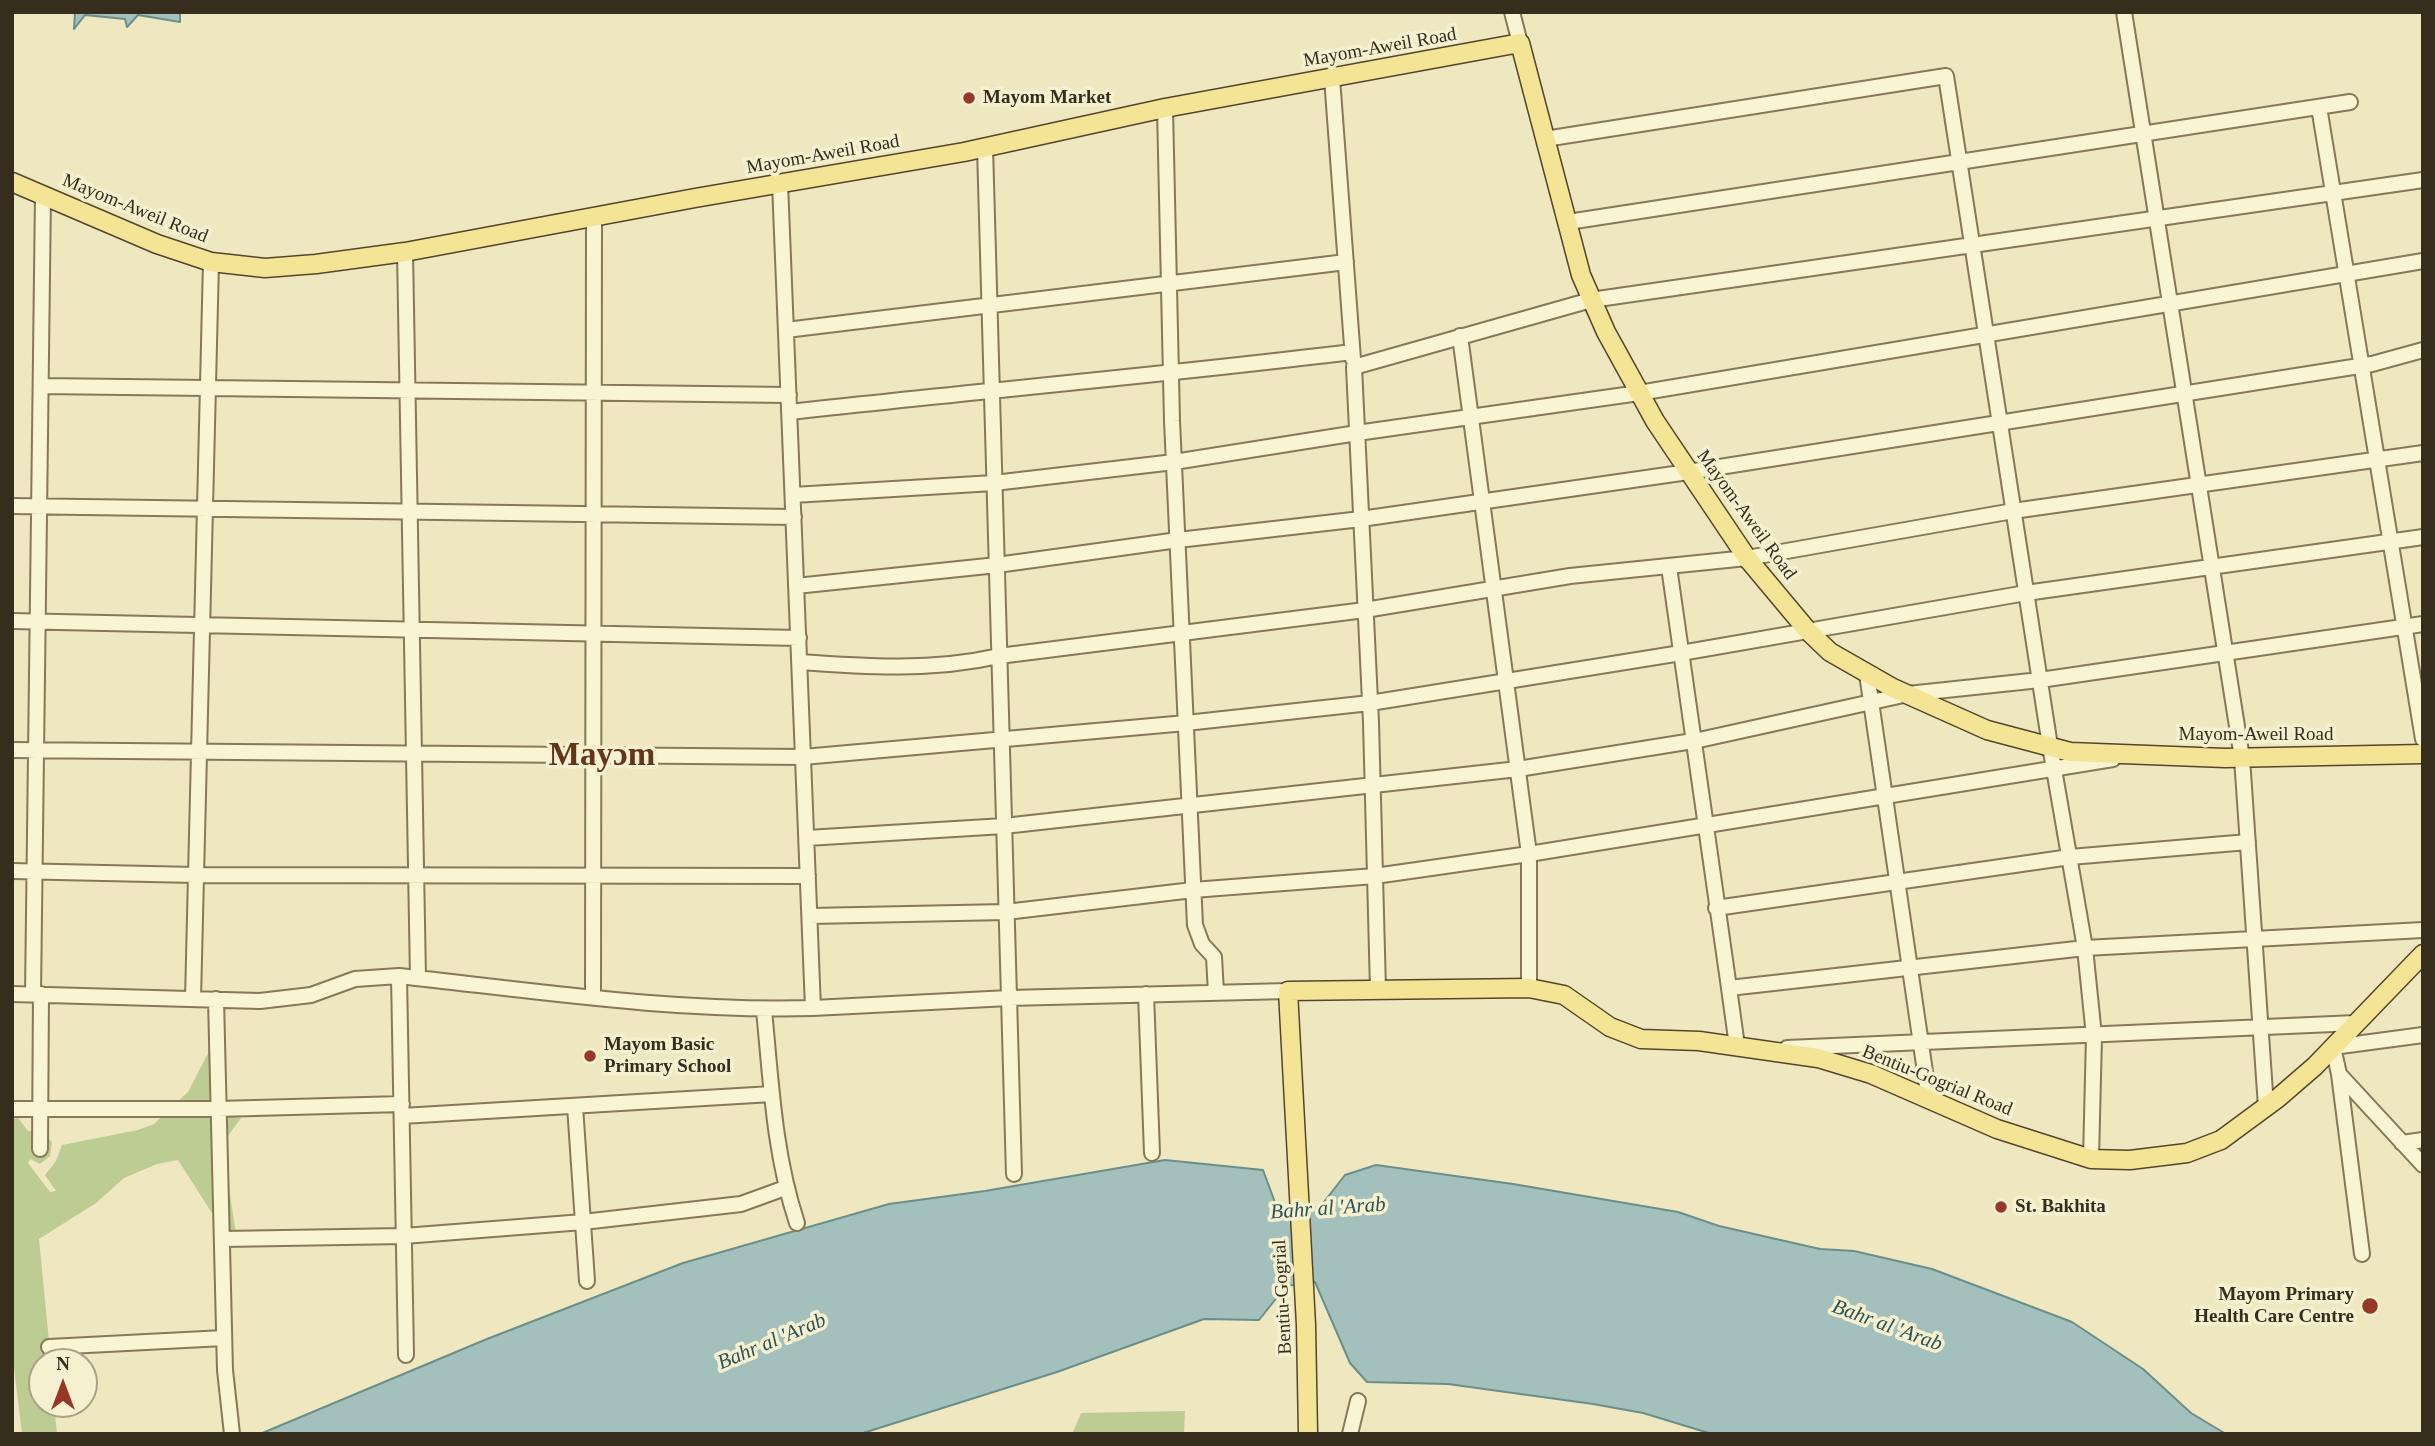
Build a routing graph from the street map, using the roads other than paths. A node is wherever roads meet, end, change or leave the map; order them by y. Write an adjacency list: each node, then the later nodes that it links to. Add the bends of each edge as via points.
1 (1512, 12): 3 (street)
2 (2124, 12): 8 (street)
3 (1520, 43): 4 (main road, Mayom-Aweil Road); 9 (main road, Mayom-Aweil Road)
4 (1332, 78): 7 (main road, Mayom-Aweil Road); 24 (street)
5 (2350, 102): 6 (street)
6 (2319, 107): 8 (street); 15 (street)
7 (1165, 108): 10 (main road, Mayom-Aweil Road); 26 (street)
8 (2143, 134): 11 (street); 18 (street)
9 (1545, 139): 11 (street, via 1946,76); 19 (main road, Mayom-Aweil Road)
10 (985, 147): 14 (main road, Mayom-Aweil Road); 29 (street)
11 (1959, 162): 19 (street); 20 (street)
12 (2423, 180): 15 (street)
13 (12, 182): 16 (main road, Mayom-Aweil Road)
14 (780, 183): 17 (main road, Mayom-Aweil Road); 30 (street)
15 (2333, 193): 18 (street); 25 (street)
16 (43, 195): 23 (main road, Mayom-Aweil Road); 37 (street)
17 (594, 217): 21 (main road, Mayom-Aweil Road); 41 (street)
18 (2157, 218): 20 (street); 28 (street)
19 (1567, 222): 27 (main road, Mayom-Aweil Road)
20 (1972, 245): 27 (street); 31 (street)
21 (405, 252): 23 (main road, Mayom-Aweil Road, via 265,268); 39 (street)
22 (2423, 261): 25 (street)
23 (211, 262): 38 (street)
24 (1346, 262): 26 (street); 34 (street)
25 (2346, 274): 28 (street); 35 (street)
26 (1169, 284): 29 (street); 36 (street)
27 (1591, 300): 32 (street); 42 (main road, Mayom-Aweil Road)
28 (2170, 303): 31 (street); 43 (street)
29 (989, 306): 30 (street); 40 (street)
30 (786, 330): 44 (street)
31 (1986, 334): 42 (street); 47 (street)
32 (1460, 336): 34 (street); 46 (street)
33 (2423, 350): 35 (street)
34 (1353, 360): 36 (street); 48 (street)
35 (2361, 365): 43 (street); 50 (street)
36 (1171, 374): 40 (street); 51 (street)
37 (41, 386): 38 (street); 58 (street)
38 (208, 388): 39 (street); 59 (street)
39 (408, 390): 41 (street); 60 (street)
40 (992, 390): 45 (street); 53 (street)
41 (593, 393): 44 (street); 62 (street)
42 (1639, 393): 46 (street); 52 (main road, Mayom-Aweil Road)
43 (2184, 393): 47 (street); 54 (street)
44 (789, 395): 45 (street)
45 (789, 412): 55 (street)
46 (1471, 418): 48 (street); 56 (street)
47 (2000, 423): 52 (street); 61 (street)
48 (1357, 433): 51 (street); 64 (street)
49 (2423, 453): 50 (street)
50 (2377, 459): 54 (street); 67 (street)
51 (1174, 462): 53 (street); 66 (street)
52 (1688, 472): 56 (street); 68 (main road, Mayom-Aweil Road)
53 (994, 483): 55 (street); 69 (street)
54 (2199, 485): 61 (street); 71 (street)
55 (793, 495): 63 (street)
56 (1482, 502): 64 (street); 73 (street)
57 (12, 506): 58 (street)
58 (39, 506): 59 (street); 77 (street)
59 (205, 508): 60 (street); 79 (street)
60 (410, 511): 62 (street); 81 (street)
61 (2013, 511): 68 (street); 74 (street)
62 (593, 514): 63 (street); 83 (street)
63 (794, 517): 72 (street)
64 (1361, 519): 66 (street); 75 (street)
65 (2423, 537): 67 (street)
66 (1178, 540): 69 (street); 84 (street)
67 (2390, 542): 71 (street); 80 (street)
68 (1747, 558): 70 (street); 82 (main road, Mayom-Aweil Road)
69 (997, 565): 72 (street); 88 (street)
70 (1669, 567): 73 (street); 87 (street)
71 (2211, 567): 74 (street); 86 (street)
72 (796, 586): 85 (street)
73 (1493, 588): 75 (street); 92 (street)
74 (2026, 593): 82 (street); 91 (street)
75 (1365, 610): 84 (street); 95 (street)
76 (12, 621): 77 (street)
77 (38, 621): 79 (street); 102 (street)
78 (2423, 624): 80 (street)
79 (202, 625): 81 (street); 103 (street)
80 (2404, 626): 86 (street); 97 (street)
81 (412, 630): 83 (street); 104 (street)
82 (1808, 631): 87 (street); 90 (main road, Mayom-Aweil Road, via 1830,652)
83 (592, 634): 85 (street); 106 (street)
84 (1182, 635): 88 (street); 96 (street)
85 (799, 638): 89 (street)
86 (2225, 652): 91 (street); 109 (street)
87 (1681, 653): 92 (street); 99 (street)
88 (999, 656): 89 (street, via 923,666); 98 (street)
89 (800, 662): 108 (street)
90 (1867, 674): 93 (main road, Mayom-Aweil Road); 94 (street)
91 (2040, 680): 93 (street); 100 (street)
92 (1506, 682): 95 (street); 111 (street)
93 (1908, 694): 94 (street); 100 (main road, Mayom-Aweil Road, via 1987,730)
94 (1871, 702): 99 (street); 113 (street)
95 (1370, 703): 96 (street); 112 (street)
96 (1186, 723): 98 (street); 114 (street)
97 (2423, 739)
98 (1002, 740): 108 (street); 115 (street)
99 (1693, 741): 111 (street); 116 (street)
100 (2050, 746): 107 (main road, Mayom-Aweil Road); 110 (street)
101 (12, 750): 102 (street)
102 (36, 750): 103 (street); 122 (street)
103 (199, 751): 104 (street); 123 (street)
104 (414, 754): 106 (street); 124 (street)
105 (2423, 754): 109 (main road, Mayom-Aweil Road)
106 (592, 755): 108 (street); 125 (street)
107 (2135, 755): 109 (main road, Mayom-Aweil Road); 110 (street)
108 (803, 757): 117 (street)
109 (2242, 758): 118 (street)
110 (2054, 768): 113 (street); 120 (street)
111 (1518, 769): 112 (street); 119 (street)
112 (1372, 785): 114 (street); 127 (street)
113 (1885, 796): 116 (street); 128 (street)
114 (1190, 807): 115 (street); 129 (street)
115 (1004, 826): 117 (street); 131 (street)
116 (1705, 826): 119 (street); 130 (street)
117 (807, 838): 126 (street)
118 (2248, 842): 120 (street); 134 (street)
119 (1529, 854): 127 (street); 140 (street)
120 (2070, 857): 128 (street); 135 (street)
121 (12, 871): 122 (street)
122 (35, 871): 123 (street); 146 (street)
123 (196, 875): 124 (street); 150 (street)
124 (416, 875): 125 (street); 139 (street)
125 (593, 875): 126 (street); 148 (street)
126 (808, 876): 132 (street)
127 (1375, 876): 129 (street); 142 (street)
128 (1897, 882): 130 (street); 137 (street)
129 (1193, 890): 131 (street); 144 (street, via 1195,925 1202,944 1214,957)
130 (1716, 908): 141 (street)
131 (1006, 912): 132 (street); 149 (street)
132 (810, 916): 152 (street)
133 (2423, 930): 134 (street)
134 (2255, 940): 135 (street); 155 (street)
135 (2085, 948): 137 (street); 157 (street)
136 (2423, 954): 154 (main road, Bentiu-Gogrial Road)
137 (1910, 968): 141 (street); 158 (street)
138 (399, 976): 139 (street); 151 (street, via 355,979 311,995); 170 (street)
139 (418, 978): 148 (street)
140 (1528, 988): 142 (main road, Bentiu-Gogrial Road); 159 (main road, Bentiu-Gogrial Road, via 1564,995 1610,1027 1641,1039)
141 (1729, 988): 159 (street)
142 (1378, 990): 143 (main road, Bentiu-Gogrial Road)
143 (1288, 991): 144 (street); 190 (main road, Bentiu-Gogrial)
144 (1216, 993): 147 (street)
145 (12, 994): 146 (street)
146 (37, 994): 150 (street); 169 (street)
147 (1146, 995): 149 (street); 174 (street)
148 (593, 997): 153 (street)
149 (1009, 998): 152 (street); 177 (street)
150 (193, 999): 151 (street)
151 (216, 999): 168 (street)
152 (813, 1008): 153 (street)
153 (764, 1010): 163 (street)
154 (2356, 1023): 155 (street); 160 (main road, Bentiu-Gogrial Road)
155 (2261, 1027): 157 (street); 166 (street)
156 (2423, 1035): 160 (street)
157 (2094, 1036): 158 (street); 175 (street)
158 (1920, 1043): 161 (street); 164 (street)
159 (1737, 1046): 161 (main road, Bentiu-Gogrial Road)
160 (2333, 1047): 162 (street); 166 (main road, Bentiu-Gogrial Road)
161 (1762, 1049): 164 (main road, Bentiu-Gogrial Road, via 1818,1058)
162 (2339, 1074): 172 (street); 183 (street)
163 (772, 1094): 165 (street); 178 (street)
164 (1929, 1099): 175 (main road, Bentiu-Gogrial Road, via 1997,1129)
165 (575, 1106): 170 (street); 179 (street)
166 (2266, 1107): 175 (main road, Bentiu-Gogrial Road, via 2221,1140 2187,1153)
167 (12, 1109): 169 (street)
168 (218, 1109): 169 (street); 170 (street); 182 (street)
169 (41, 1110): 173 (street)
170 (402, 1110): 181 (street)
171 (2423, 1140): 172 (street)
172 (2403, 1143): 176 (street)
173 (40, 1149)
174 (1152, 1153)
175 (2091, 1159)
176 (2423, 1165)
177 (1014, 1174)
178 (785, 1188): 179 (street, via 741,1204); 180 (street)
179 (583, 1222): 181 (street); 184 (street)
180 (797, 1223)
181 (404, 1236): 182 (street); 187 (street)
182 (223, 1239): 185 (street)
183 (2362, 1254)
184 (587, 1281)
185 (224, 1338): 186 (street); 189 (street)
186 (49, 1347)
187 (406, 1355)
188 (1358, 1401): 191 (street)
189 (232, 1434)
190 (1308, 1434)
191 (1350, 1434)

